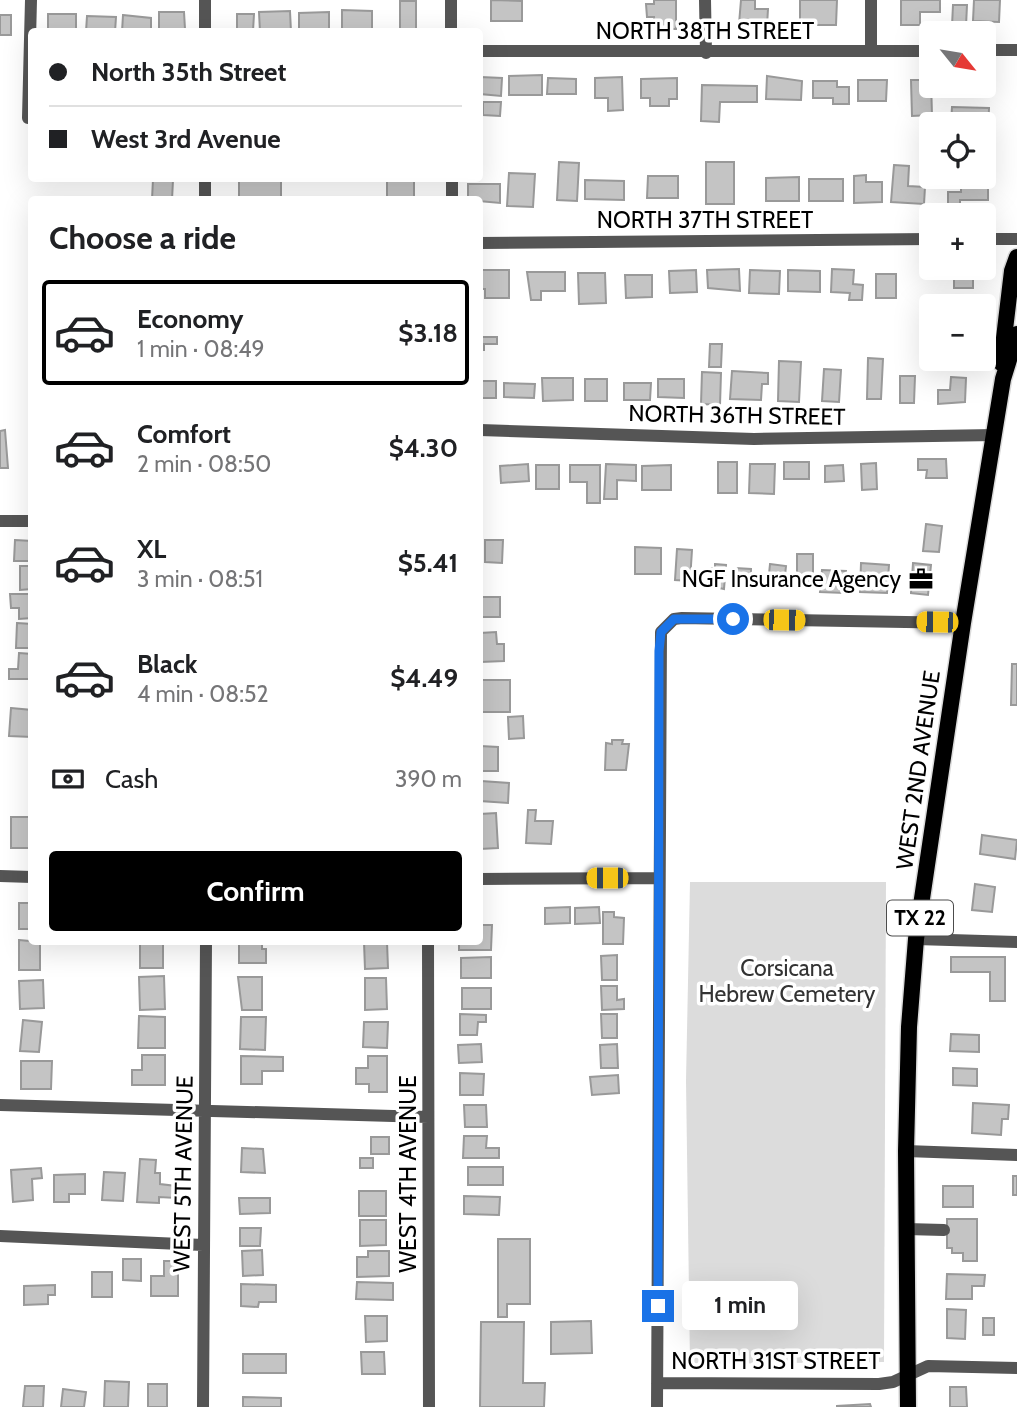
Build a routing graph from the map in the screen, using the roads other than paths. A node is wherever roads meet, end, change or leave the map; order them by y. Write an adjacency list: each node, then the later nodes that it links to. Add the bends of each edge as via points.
1 (31, 0): 6 (street)
2 (205, 0): 7 (street)
3 (451, 0): 8 (street)
4 (705, 0): 14 (street)
5 (871, 0): 12 (street)
6 (30, 28)
7 (205, 28)
8 (451, 28)
9 (996, 50): 10 (street)
10 (1017, 50)
11 (483, 51): 14 (street, NORTH 38TH STREET)
12 (871, 51): 13 (street, NORTH 38TH STREET); 14 (street, NORTH 38TH STREET)
13 (919, 51)
14 (706, 53)
15 (919, 239): 18 (street, NORTH 37TH STREET)
16 (996, 239): 17 (street)
17 (1017, 239)
18 (483, 243)
19 (1017, 257): 21 (main road, via 1000,359)
20 (1017, 334): 21 (main road, TX 22)
21 (1003, 379): 23 (main road, TX 22)
22 (483, 430): 23 (street, NORTH 36TH STREET, via 754,439)
23 (995, 435): 26 (main road, WEST 2ND AVENUE / TX 22)
24 (0, 521): 25 (street)
25 (28, 521)
26 (963, 623): 29 (street, via 674,619 661,632 659,651); 31 (main road, WEST 2ND AVENUE / TX 22)
27 (0, 876): 28 (street)
28 (28, 877)
29 (658, 878): 30 (street); 46 (street)
30 (483, 879)
31 (916, 939): 32 (street); 38 (main road, WEST 2ND AVENUE / TX 22)
32 (1017, 943)
33 (206, 945): 36 (street, WEST 5TH AVENUE)
34 (428, 945): 37 (street, WEST 4TH AVENUE)
35 (0, 1105): 36 (street)
36 (205, 1111): 37 (street); 43 (street, WEST 5TH AVENUE)
37 (428, 1117): 48 (street, WEST 4TH AVENUE)
38 (906, 1151): 39 (street); 40 (main road, WEST 2ND AVENUE / TX 22)
39 (1017, 1155)
40 (906, 1229): 41 (street); 45 (main road, WEST 2ND AVENUE / TX 22)
41 (944, 1230)
42 (0, 1236): 43 (street)
43 (203, 1245): 47 (street, WEST 5TH AVENUE)
44 (1017, 1368): 45 (street, NORTH 31ST STREET, via 928,1366)
45 (908, 1376): 46 (street, NORTH 31ST STREET, via 879,1384); 50 (main road, WEST 2ND AVENUE / TX 22)
46 (657, 1383): 49 (street)
47 (203, 1407)
48 (429, 1407)
49 (657, 1407)
50 (908, 1407)

